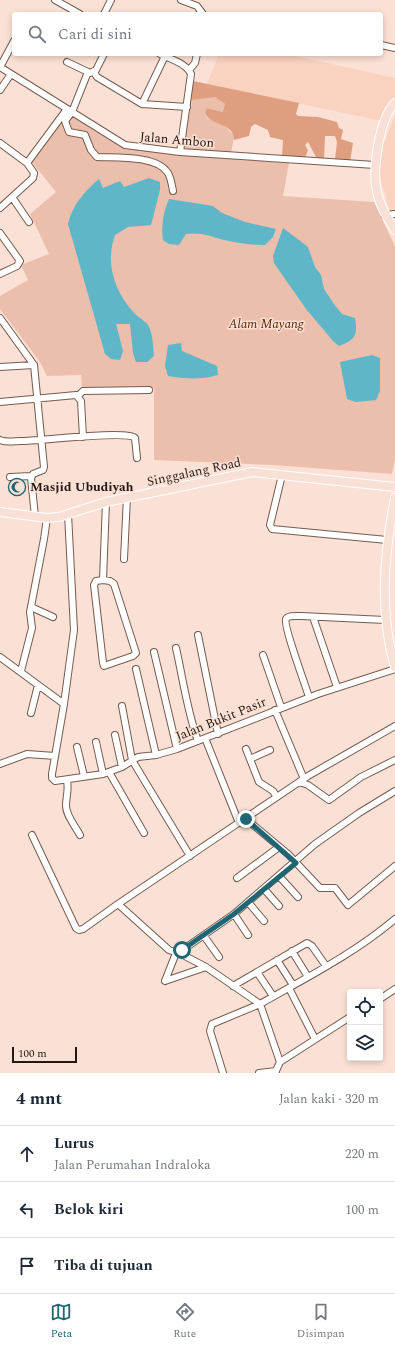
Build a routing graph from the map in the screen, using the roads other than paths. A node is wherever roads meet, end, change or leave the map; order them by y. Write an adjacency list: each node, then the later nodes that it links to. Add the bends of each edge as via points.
1 (55, 0): 6 (street)
2 (111, 0): 7 (street)
3 (181, 0): 5 (street)
4 (200, 0): 5 (street)
5 (197, 6): 8 (street)
6 (76, 12)
7 (105, 12)
8 (202, 12)
9 (383, 45): 11 (street)
10 (12, 46): 17 (street)
11 (395, 48)
12 (103, 56): 19 (street)
13 (163, 56): 23 (street)
14 (165, 56): 18 (street)
15 (197, 56): 18 (street)
16 (67, 62): 19 (street)
17 (0, 67): 20 (street, Jalan Ambon)
18 (189, 70): 24 (street, via 191,74)
19 (91, 72): 23 (street); 25 (street)
20 (11, 74): 21 (street); 25 (street, Jalan Ambon)
21 (0, 90)
22 (395, 103): 29 (main road, via 386,116)
23 (142, 104): 24 (street)
24 (187, 107): 27 (street)
25 (70, 111): 27 (street, Jalan Ambon, via 125,146); 28 (street); 30 (street, via 65,121 69,132 86,135 95,156 138,159 155,163 168,172)
26 (0, 143): 28 (street)
27 (180, 152): 29 (street, Jalan Ambon)
28 (26, 163): 31 (street, via 34,173 33,178)
29 (376, 165): 34 (main road, via 376,189)
30 (173, 191)
31 (12, 196): 32 (street); 35 (street)
32 (0, 208)
33 (395, 214): 34 (street)
34 (385, 215): 36 (main road)
35 (29, 222)
36 (395, 230)
37 (0, 233): 38 (street, via 20,261 17,266)
38 (0, 274)
39 (0, 318): 40 (street)
40 (34, 365): 41 (street); 44 (street)
41 (0, 367)
42 (149, 390): 43 (street, via 83,391)
43 (78, 396): 44 (street); 46 (street, via 81,401)
44 (37, 399): 45 (street); 48 (street)
45 (0, 402)
46 (83, 437): 48 (street); 49 (street, via 133,436)
47 (0, 440): 48 (street)
48 (42, 441): 51 (street, via 44,469)
49 (137, 458)
50 (282, 475): 53 (main road, Singgalang Road); 54 (main road, Singgalang Road, via 248,473); 61 (street, via 270,525 272,529)
51 (32, 476): 52 (street); 59 (street)
52 (10, 477)
53 (395, 487)
54 (127, 497): 56 (main road, Singgalang Road); 62 (street)
55 (395, 498): 61 (main road)
56 (106, 502): 58 (main road, Singgalang Road); 63 (street)
57 (0, 512): 59 (main road, Singgalang Road)
58 (68, 514): 60 (main road, Singgalang Road); 79 (street, via 74,630)
59 (35, 516): 60 (main road, Singgalang Road)
60 (47, 518): 64 (street)
61 (387, 540): 67 (main road)
62 (124, 559)
63 (103, 580): 63 (street, via 96,581 94,585 103,663 106,666 133,656 136,650 114,584)
64 (31, 607): 65 (street); 75 (street, via 32,628)
65 (53, 617)
66 (313, 617): 67 (street); 77 (street); 78 (street, via 289,617 286,621)
67 (385, 620): 73 (main road)
68 (198, 635): 84 (street)
69 (176, 648): 87 (street, via 190,719)
70 (154, 652): 90 (street)
71 (263, 655): 81 (street)
72 (0, 657): 75 (street)
73 (395, 668): 77 (street, Jalan Bukit Pasir)
74 (136, 669): 93 (street)
75 (21, 671): 76 (street)
76 (38, 685): 79 (street); 82 (street)
77 (337, 687): 78 (street, Jalan Bukit Pasir)
78 (309, 697): 81 (street, Jalan Bukit Pasir)
79 (64, 704): 94 (street)
80 (122, 706): 96 (street)
81 (278, 709): 84 (street, Jalan Bukit Pasir); 103 (street)
82 (31, 713)
83 (395, 726): 103 (street)
84 (218, 734): 86 (street, Jalan Bukit Pasir)
85 (115, 735): 99 (street)
86 (205, 738): 87 (street, Jalan Bukit Pasir); 107 (street)
87 (198, 741): 90 (street, Jalan Bukit Pasir)
88 (96, 742): 100 (street)
89 (76, 747): 101 (street)
90 (177, 749): 93 (street, Jalan Bukit Pasir)
91 (246, 749): 95 (street)
92 (270, 750): 95 (street)
93 (156, 755): 96 (street, Jalan Bukit Pasir)
94 (55, 756): 98 (street, via 27,754); 102 (street, Jalan Bukit Pasir, via 52,778 55,781)
95 (250, 759): 105 (street, via 259,782 273,791)
96 (132, 760): 99 (street, Jalan Bukit Pasir); 112 (street)
97 (395, 760): 103 (street, via 361,777 329,800)
98 (0, 764)
99 (122, 767): 100 (street, Jalan Bukit Pasir)
100 (106, 773): 101 (street, Jalan Bukit Pasir); 108 (street)
101 (84, 776): 102 (street, Jalan Bukit Pasir)
102 (67, 780): 110 (street, via 67,813)
103 (301, 780): 105 (street)
104 (395, 791): 113 (street, via 359,813)
105 (277, 797): 106 (street)
106 (246, 819): 107 (street); 111 (street)
107 (239, 824): 112 (street)
108 (144, 833)
109 (32, 835): 120 (street, via 76,928 83,928)
110 (80, 835)
111 (279, 847): 113 (street); 116 (street)
112 (190, 856): 120 (street)
113 (296, 863): 114 (street, via 320,888 335,888 348,905); 115 (street)
114 (395, 866)
115 (279, 876): 117 (street); 118 (street)
116 (237, 878)
117 (264, 889): 119 (street); 121 (street)
118 (298, 897)
119 (248, 902): 122 (street); 124 (street)
120 (118, 904): 128 (street, via 169,950)
121 (279, 906)
122 (234, 914): 125 (street); 126 (street)
123 (395, 919): 131 (street)
124 (264, 921)
125 (248, 935)
126 (204, 936): 128 (street); 129 (street)
127 (292, 952): 130 (street); 131 (street, via 309,943); 134 (street)
128 (180, 953): 132 (street); 132 (street, via 165,981)
129 (219, 957)
130 (277, 960): 133 (street); 136 (street)
131 (326, 966): 134 (street)
132 (206, 967): 135 (street)
133 (257, 972): 135 (street); 138 (street)
134 (308, 977): 136 (street)
135 (233, 986): 140 (street)
136 (291, 986): 138 (street); 142 (street)
137 (395, 989): 139 (street)
138 (273, 996): 140 (street)
139 (383, 996)
140 (260, 1004): 143 (street); 145 (street, via 212,1024 210,1030)
141 (347, 1019): 142 (street)
142 (315, 1040): 143 (street)
143 (280, 1062): 144 (street)
144 (276, 1072): 146 (street)
145 (223, 1073)
146 (259, 1073)

